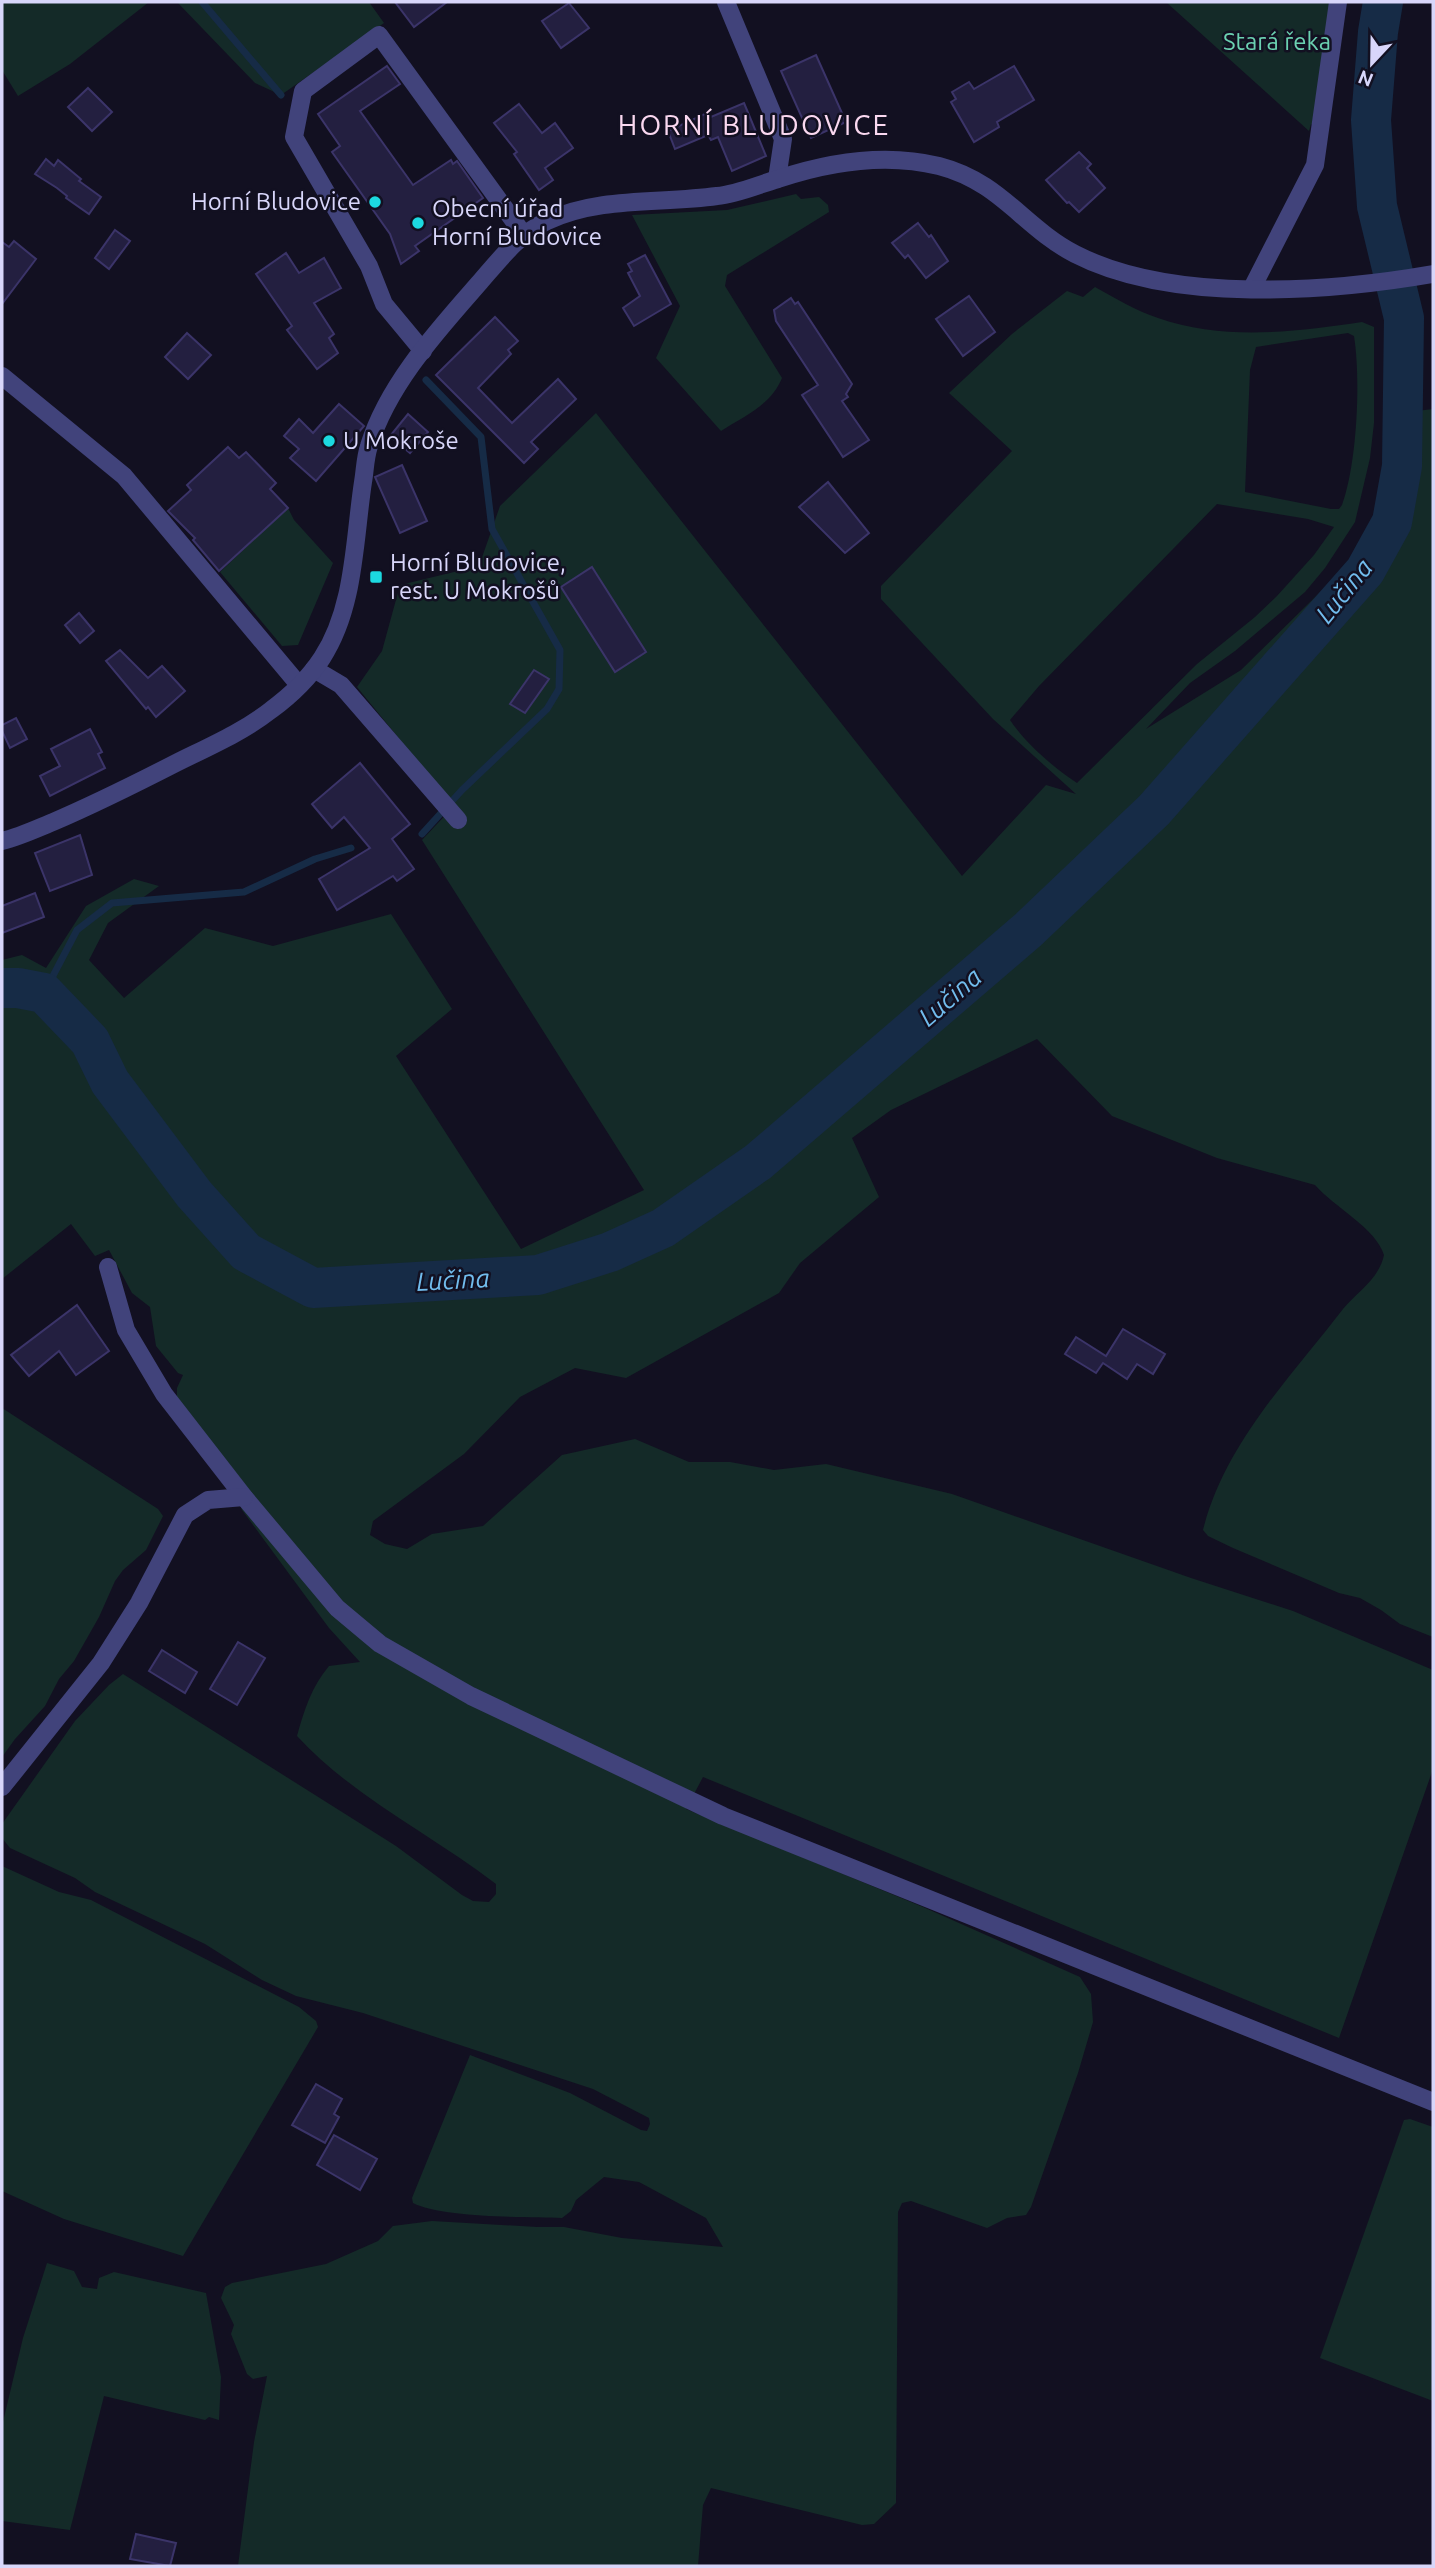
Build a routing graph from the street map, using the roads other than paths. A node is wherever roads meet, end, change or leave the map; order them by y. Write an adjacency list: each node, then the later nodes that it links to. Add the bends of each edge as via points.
1 (726, 2): 3 (street, via 783,139)
2 (1338, 2): 6 (street, via 1315,165)
3 (778, 179): 4 (street, via 718,196 622,201 589,208 543,223); 6 (street, via 858,161 936,166 973,178 1046,236 1100,265 1181,286)
4 (524, 235): 7 (street); 7 (street, via 379,35 303,91 294,137 369,266 384,304)
5 (1433, 274): 6 (street, via 1365,284)
6 (1252, 288)
7 (423, 351): 9 (street, via 381,414 368,449 348,587 334,635)
8 (2, 376): 10 (street, via 124,475)
9 (314, 669): 10 (street); 11 (street, via 341,685)
10 (299, 685): 12 (street, via 270,712 238,731 98,803)
11 (454, 816)
12 (2, 841)
13 (108, 1267): 14 (street, via 126,1330 151,1373)
14 (244, 1497): 15 (street, via 208,1500 186,1515 101,1663); 16 (street, via 337,1608 380,1644 471,1696 723,1816)
15 (2, 1787)
16 (1433, 2102)

